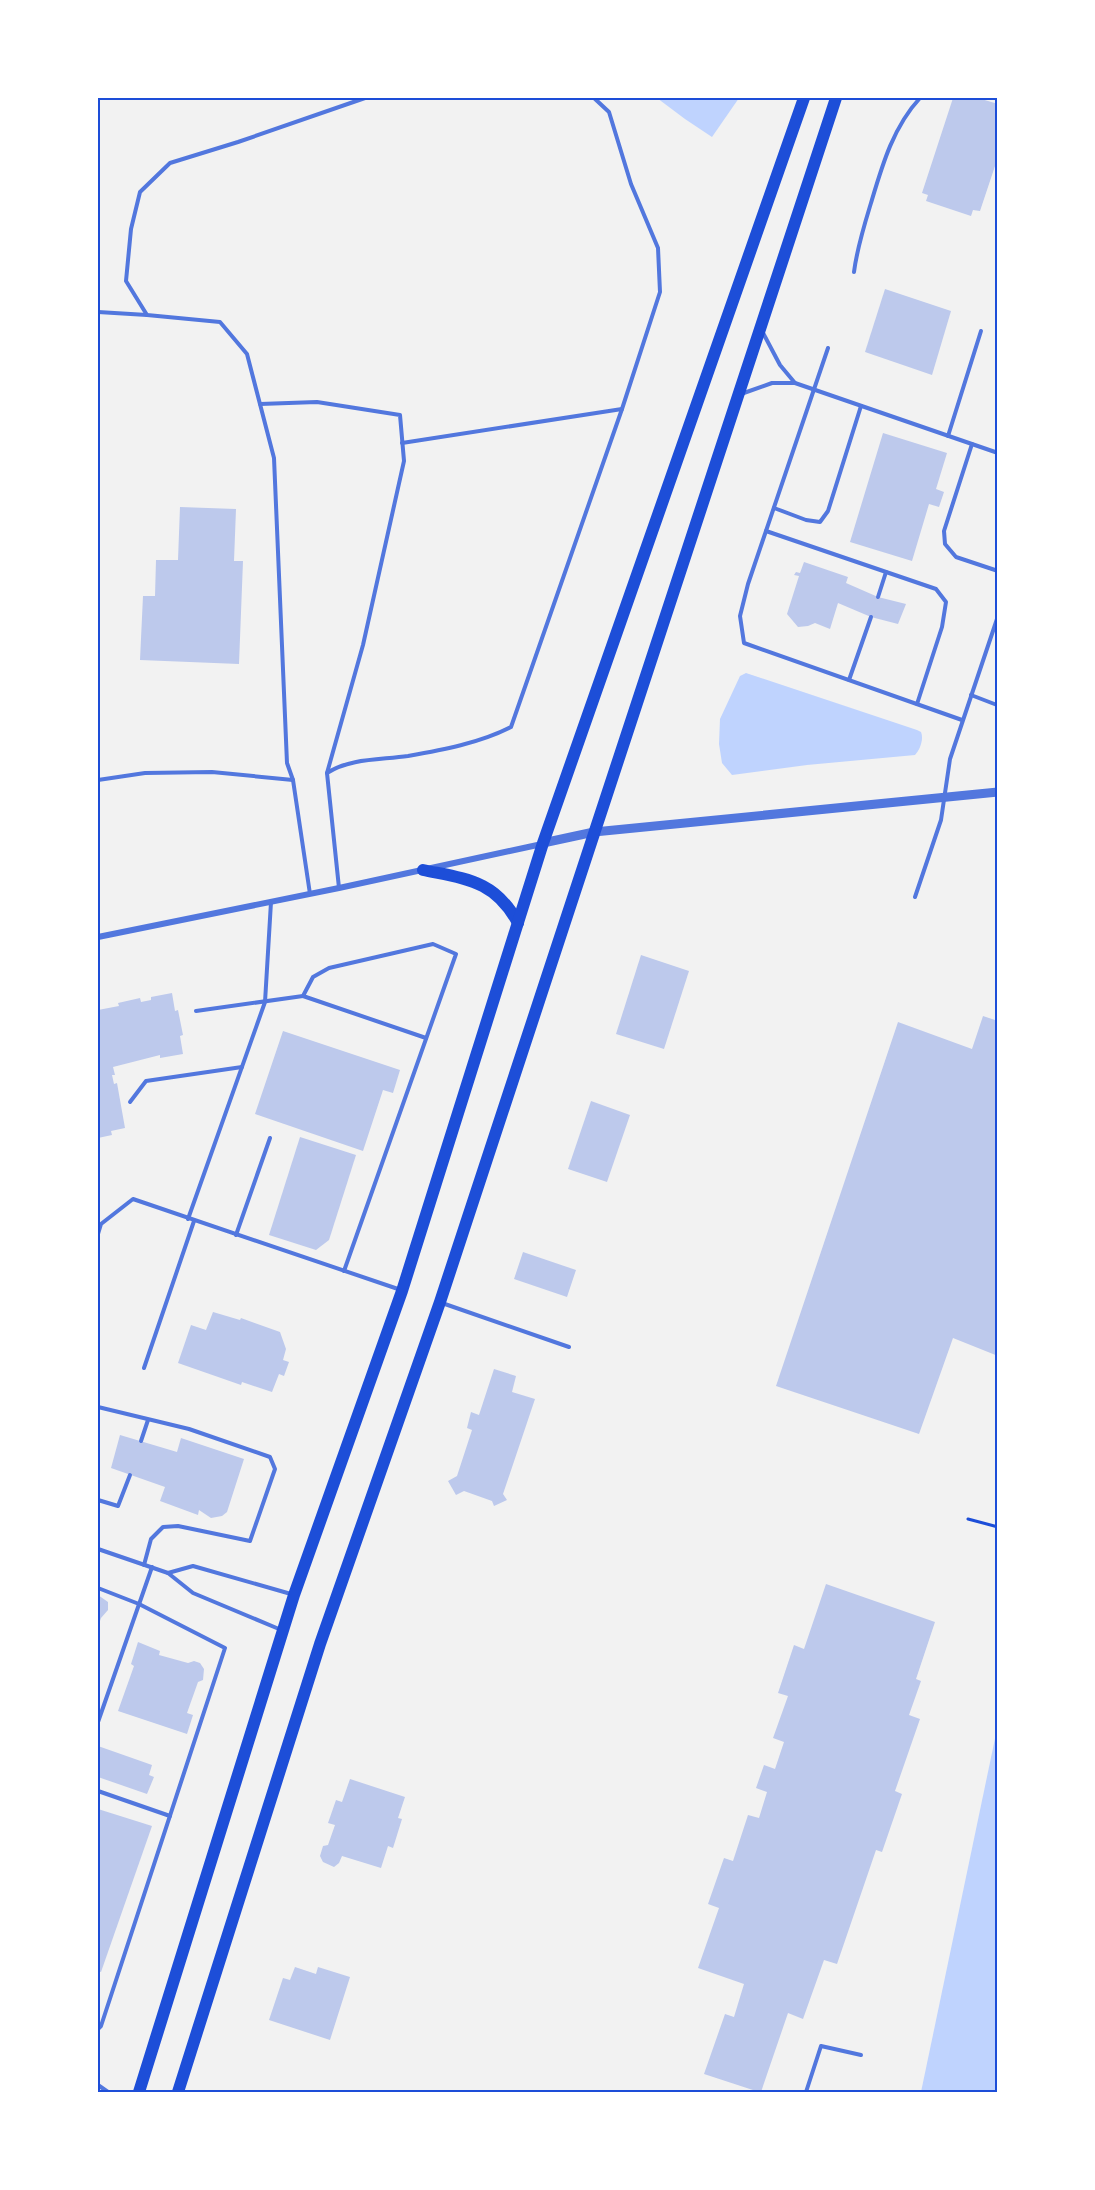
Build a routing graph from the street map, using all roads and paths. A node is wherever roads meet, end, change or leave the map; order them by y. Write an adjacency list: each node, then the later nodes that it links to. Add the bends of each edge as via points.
1 (365, 98): 8 (lane, via 170,163 140,192 131,229 126,281)
2 (594, 98): 17 (lane, via 609,112 631,184 658,248 660,292)
3 (804, 98): 40 (main road)
4 (836, 98): 9 (main road)
5 (920, 98): 6 (lane, via 908,110 886,155 857,248)
6 (854, 272)
7 (98, 312): 8 (lane)
8 (147, 315): 15 (lane, via 220,322 247,354)
9 (760, 327): 12 (lane, via 780,365); 14 (main road)
10 (981, 331): 18 (lane)
11 (828, 348): 13 (lane)
12 (795, 383): 13 (lane); 14 (lane, via 772,383)
13 (814, 390): 16 (lane); 22 (lane)
14 (738, 396): 39 (main road)
15 (260, 404): 19 (lane, via 317,402 400,416); 36 (lane, via 274,458 287,763)
16 (861, 406): 18 (lane); 22 (lane, via 828,511 820,522)
17 (622, 409): 19 (lane); 34 (lane, via 511,727 491,738 340,765)
18 (948, 436): 20 (lane)
19 (402, 443): 34 (lane, via 404,461 363,645)
20 (972, 444): 21 (lane); 24 (lane, via 944,531 945,544 956,556)
21 (998, 453)
22 (774, 508): 23 (lane)
23 (766, 531): 25 (lane); 29 (lane, via 740,616 744,642)
24 (998, 571)
25 (886, 572): 26 (lane); 31 (lane, via 936,589 946,602)
26 (878, 597)
27 (998, 616): 30 (lane)
28 (871, 617): 29 (lane)
29 (849, 680): 31 (lane)
30 (971, 695): 32 (lane); 33 (lane)
31 (917, 704): 33 (lane)
32 (997, 705)
33 (962, 720): 38 (lane)
34 (327, 773): 42 (lane)
35 (98, 780): 36 (lane, via 145,773 212,772)
36 (293, 780): 43 (lane)
37 (998, 792): 38 (street)
38 (943, 798): 39 (street); 44 (lane, via 941,820)
39 (594, 832): 40 (street); 61 (main road)
40 (543, 843): 41 (street); 46 (main road)
41 (423, 870): 42 (street); 46 (main road, via 487,887 502,899)
42 (339, 888): 43 (street)
43 (310, 894): 45 (street)
44 (915, 897)
45 (271, 902): 47 (street); 49 (lane)
46 (518, 923): 60 (main road)
47 (98, 937)
48 (303, 996): 49 (lane); 51 (lane); 51 (lane, via 313,977 329,969 433,944 456,954)
49 (265, 1002): 50 (lane); 52 (lane)
50 (196, 1011)
51 (426, 1038): 59 (lane)
52 (242, 1067): 53 (lane, via 146,1081); 55 (lane)
53 (130, 1102)
54 (270, 1138): 58 (lane)
55 (188, 1219): 56 (lane); 57 (lane, via 133,1198 101,1224)
56 (195, 1221): 58 (lane); 63 (lane)
57 (98, 1234)
58 (237, 1235): 59 (lane)
59 (344, 1271): 60 (lane)
60 (402, 1291): 76 (main road)
61 (440, 1302): 62 (lane); 87 (main road, via 323,1635)
62 (569, 1347)
63 (144, 1368)
64 (98, 1407): 65 (lane)
65 (148, 1420): 66 (lane); 72 (lane, via 189,1429 270,1457 275,1469 250,1541 178,1526 163,1527 151,1539)
66 (141, 1441)
67 (130, 1474): 68 (lane, via 118,1506)
68 (98, 1500)
69 (968, 1519): 70 (path)
70 (998, 1527)
71 (98, 1549): 72 (lane)
72 (144, 1565): 73 (lane)
73 (152, 1568): 74 (lane); 77 (lane)
74 (168, 1573): 76 (lane, via 194,1566); 78 (lane, via 193,1593)
75 (98, 1588): 77 (lane)
76 (294, 1595): 78 (main road)
77 (139, 1604): 79 (lane); 81 (lane, via 225,1648)
78 (284, 1631): 86 (main road)
79 (98, 1722)
80 (98, 1791): 81 (lane)
81 (170, 1816): 82 (lane)
82 (98, 2029)
83 (861, 2055): 88 (lane, via 821,2046)
84 (98, 2085): 85 (lane)
85 (108, 2092)
86 (139, 2092)
87 (177, 2092)
88 (806, 2092)

